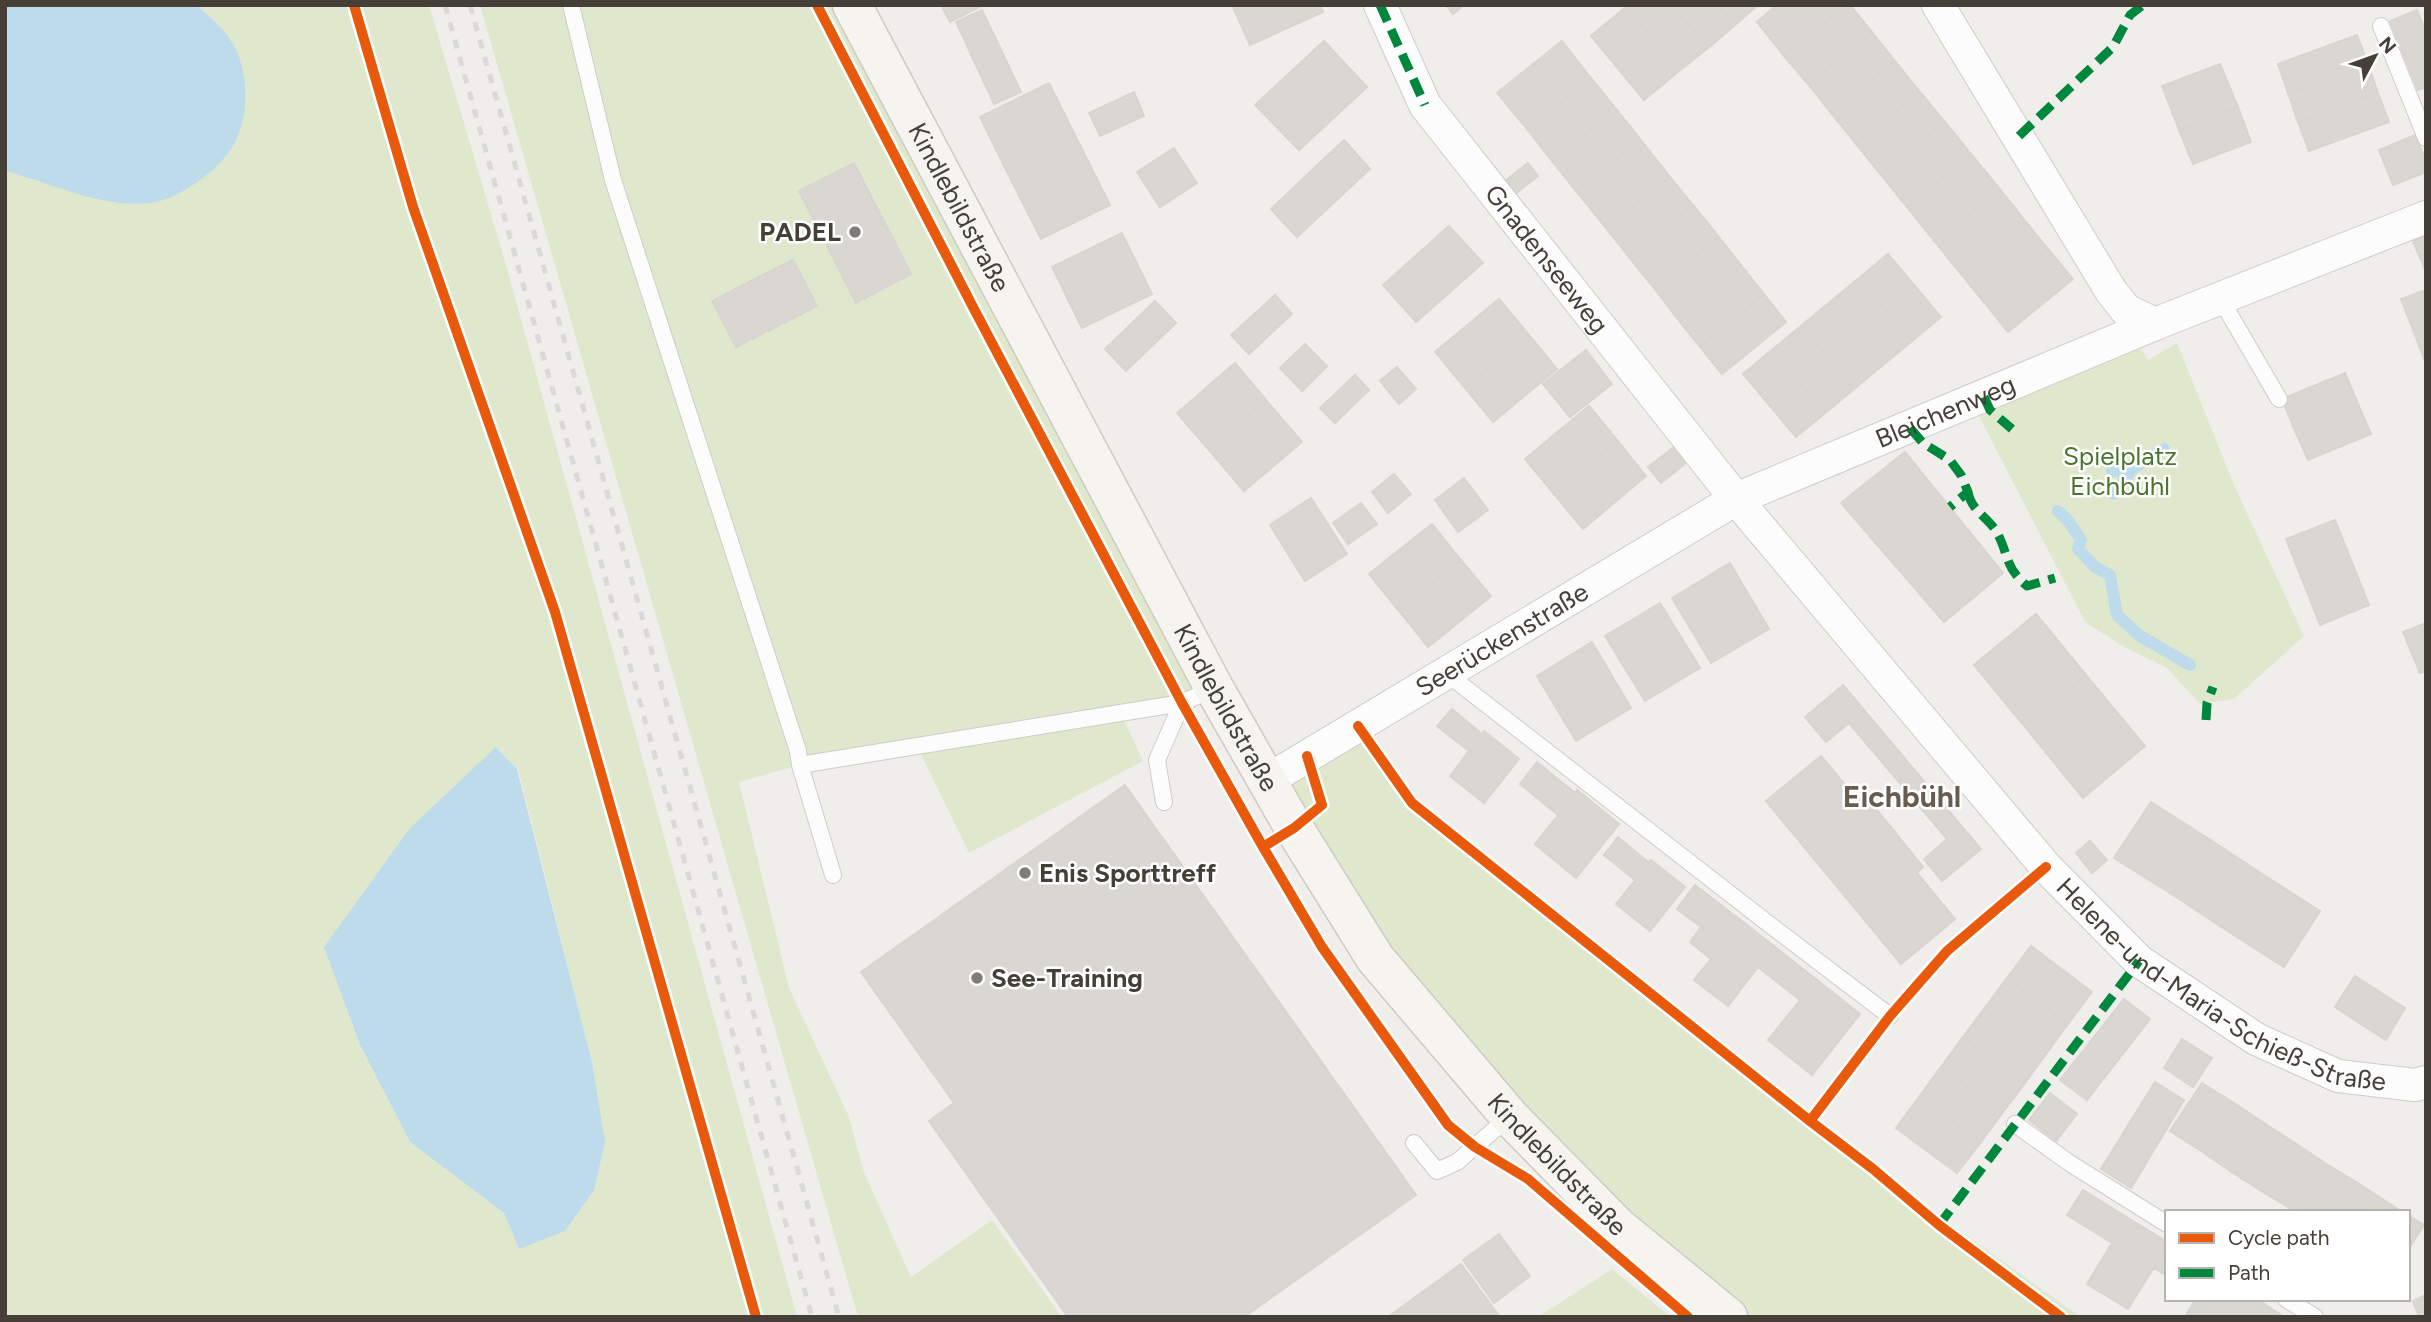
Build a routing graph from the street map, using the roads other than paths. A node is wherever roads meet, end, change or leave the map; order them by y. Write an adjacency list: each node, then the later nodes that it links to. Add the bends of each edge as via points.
1 (571, 5): 14 (lane, via 614,180)
2 (852, 5): 13 (main road, Kindlebildstraße)
3 (1380, 5): 11 (street, Gnadenseeweg, via 1425,105)
4 (1938, 5): 9 (street, via 2111,291 2126,310)
5 (2381, 26): 6 (lane)
6 (2426, 138)
7 (2426, 217): 8 (street, Bleichenweg)
8 (2220, 298): 9 (street, Bleichenweg); 10 (lane)
9 (2155, 324): 11 (street, Bleichenweg)
10 (2279, 398)
11 (1736, 499): 12 (street, Seerückenstraße); 19 (street, Helene-und-Maria-Schieß-Straße, via 2046,867 2139,961 2256,1039 2338,1076 2415,1085)
12 (1446, 673): 15 (street, Seerückenstraße); 18 (lane)
13 (1198, 696): 14 (lane); 15 (main road, Kindlebildstraße); 16 (lane, via 1157,760)
14 (800, 765): 17 (lane)
15 (1266, 781): 20 (main road, Kindlebildstraße, via 1375,958)
16 (1164, 802)
17 (833, 874)
18 (1891, 1016)
19 (2426, 1082)
20 (1510, 1117): 22 (lane, via 1457,1162 1437,1171); 25 (main road, Kindlebildstraße, via 1618,1227)
21 (2015, 1124): 23 (lane)
22 (1415, 1143)
23 (2165, 1223)
24 (2289, 1301): 26 (lane)
25 (1728, 1317)
26 (2315, 1317)

